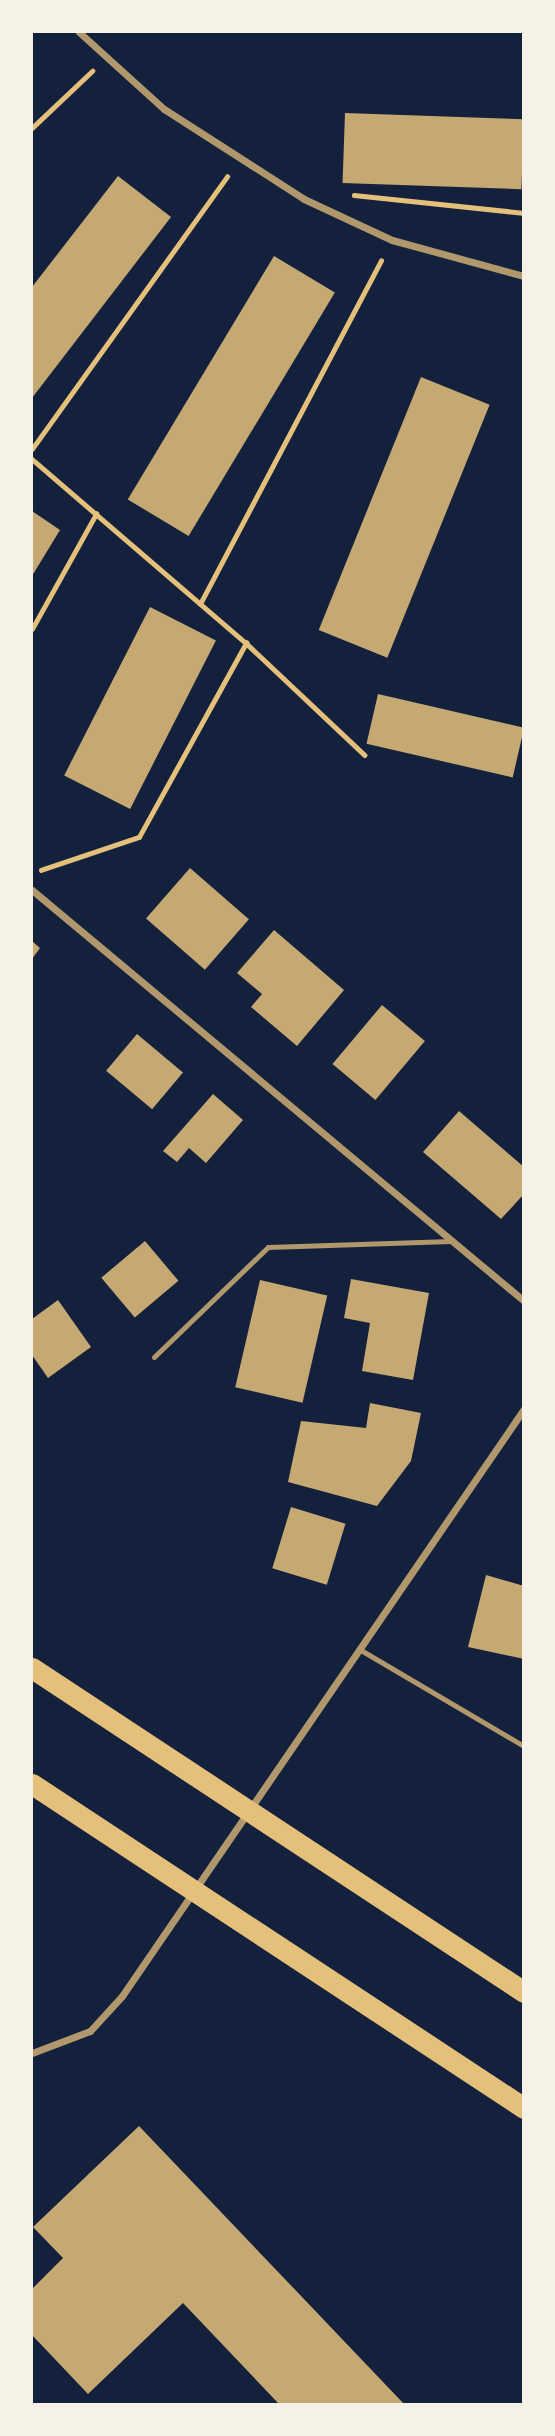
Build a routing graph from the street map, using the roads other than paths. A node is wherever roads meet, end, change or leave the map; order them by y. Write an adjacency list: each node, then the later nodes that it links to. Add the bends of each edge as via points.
1 (79, 32): 2 (street, via 164,109 304,199 392,240)
2 (523, 276)
3 (32, 890): 4 (street)
4 (452, 1241): 5 (street); 6 (lane, via 268,1247)
5 (523, 1301)
6 (154, 1357)
7 (523, 1409): 8 (street)
8 (359, 1649): 10 (lane); 13 (street, via 122,1996 90,2031)
9 (32, 1668): 12 (highway)
10 (523, 1746)
11 (32, 1784): 14 (highway)
12 (523, 1992)
13 (32, 2053)
14 (523, 2108)

